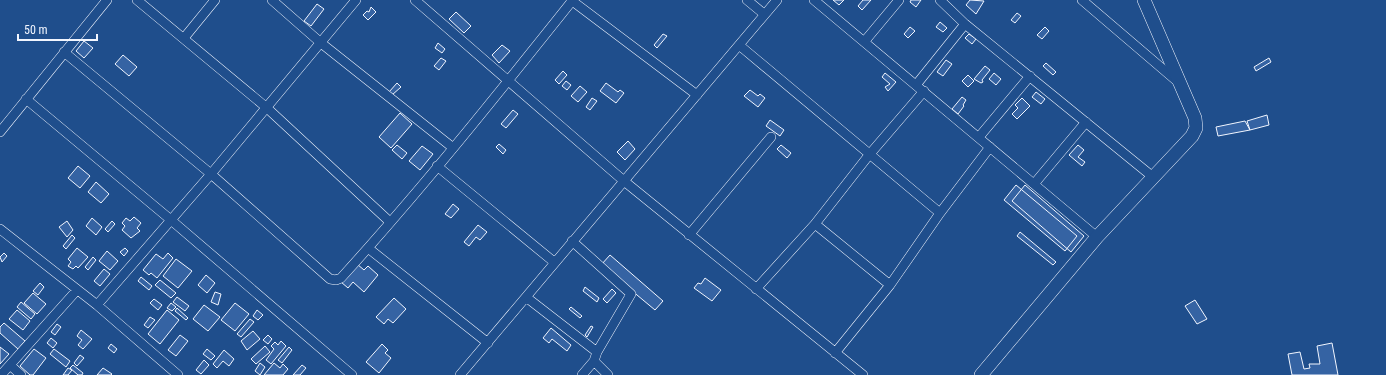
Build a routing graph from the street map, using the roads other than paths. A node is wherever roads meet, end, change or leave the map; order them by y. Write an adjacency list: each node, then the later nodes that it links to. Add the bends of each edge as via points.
1 (107, 0): 21 (street)
2 (137, 0): 17 (street)
3 (215, 0): 17 (street)
4 (272, 0): 19 (street)
5 (356, 0): 19 (street)
6 (415, 0): 23 (street)
7 (571, 0): 23 (street); 27 (street)
8 (747, 0): 15 (street)
9 (777, 0): 15 (street)
10 (814, 0): 18 (street)
11 (899, 0): 18 (street)
12 (940, 0): 16 (street)
13 (1082, 0): 25 (street)
14 (1144, 0): 25 (street)
15 (764, 14): 20 (street)
16 (965, 24): 22 (street); 24 (street)
17 (184, 38): 29 (street)
18 (864, 42): 24 (street)
19 (321, 43): 29 (street); 34 (street)
20 (739, 45): 27 (street); 36 (street)
21 (64, 52): 28 (street); 38 (street)
22 (1030, 76): 30 (street); 33 (street)
23 (508, 82): 34 (street); 40 (street)
24 (916, 85): 26 (street)
25 (1181, 85): 39 (street, via 1195,118 1196,128 1192,136)
26 (924, 91): 33 (street); 36 (street)
27 (697, 95): 40 (street)
28 (26, 99): 31 (street); 43 (street)
29 (266, 108): 38 (street); 44 (street)
30 (1086, 122): 39 (street); 41 (street)
31 (0, 132)
32 (770, 137): 47 (street)
33 (979, 137): 35 (street)
34 (452, 147): 37 (street)
35 (990, 147): 41 (street); 42 (street)
36 (869, 155): 42 (street); 45 (street)
37 (437, 166): 44 (street); 51 (street)
38 (211, 174): 43 (street); 50 (street, via 330,278 341,278)
39 (1153, 177): 48 (street)
40 (624, 181): 47 (street); 49 (street)
41 (1034, 184): 48 (street)
42 (940, 213): 52 (street)
43 (171, 220): 56 (street); 65 (street)
44 (390, 222): 50 (street)
45 (815, 224): 52 (street); 53 (street)
46 (0, 229): 54 (street)
47 (689, 234): 53 (street)
48 (1097, 237): 70 (street)
49 (572, 241): 51 (street); 58 (street, via 631,294)
50 (368, 248): 57 (street)
51 (554, 262): 55 (street)
52 (890, 285): 59 (street)
53 (756, 289): 59 (street)
54 (77, 290): 56 (street); 61 (street)
55 (526, 297): 57 (street); 58 (street)
56 (97, 305): 64 (street)
57 (488, 343): 66 (street)
58 (597, 352): 60 (street)
59 (835, 353): 69 (street)
60 (594, 361): 67 (street); 68 (street)
61 (10, 365): 62 (street); 63 (street)
62 (1, 375)
63 (21, 375)
64 (178, 375)
65 (352, 375)
66 (460, 375)
67 (582, 375)
68 (608, 375)
69 (863, 375)
70 (981, 375)

